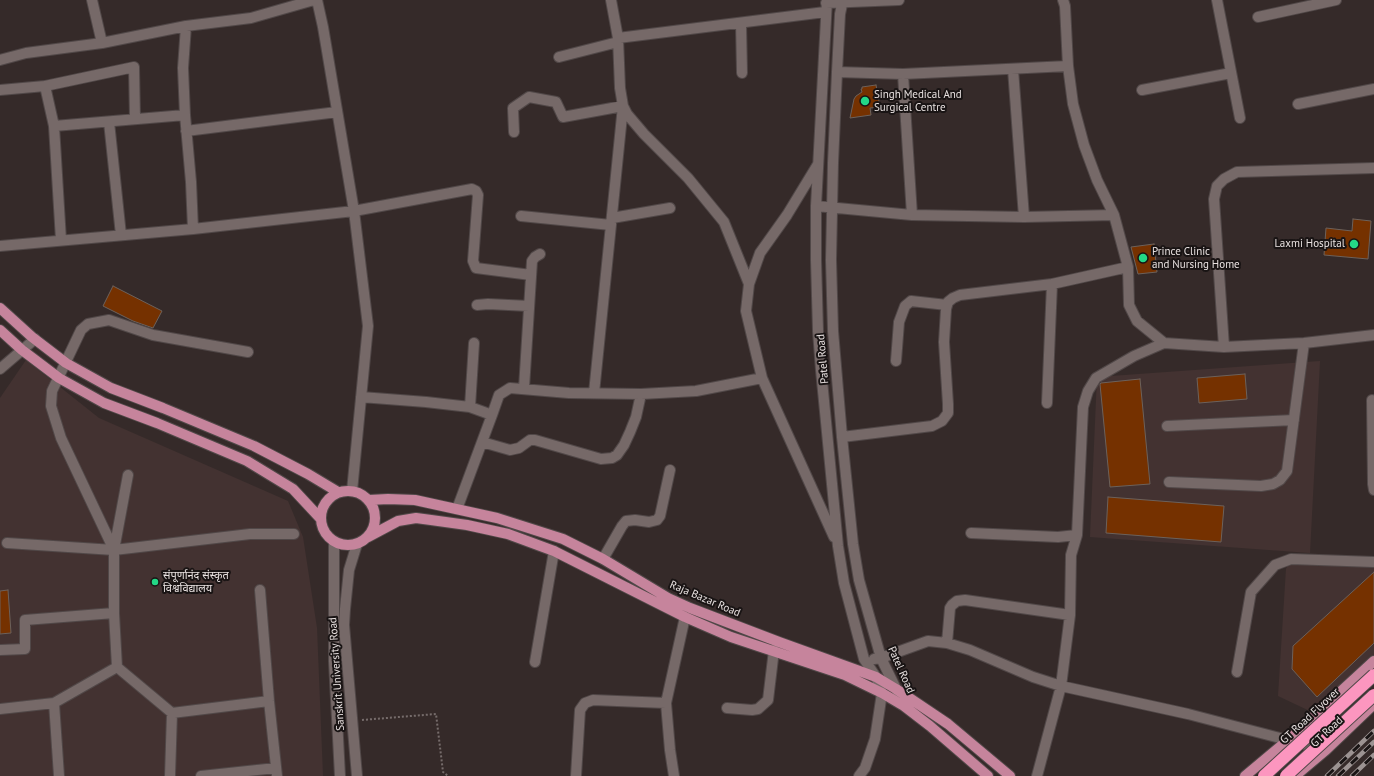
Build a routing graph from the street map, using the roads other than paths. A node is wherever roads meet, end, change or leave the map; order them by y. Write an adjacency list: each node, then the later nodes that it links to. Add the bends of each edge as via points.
1 (92, 0): 14 (street)
2 (315, 0): 12 (street, via 251,18); 29 (street, via 323,27)
3 (611, 0): 13 (street)
4 (899, 0): 8 (street)
5 (1063, 0): 17 (street)
6 (1217, 0): 20 (street)
7 (1336, 0): 10 (street)
8 (842, 1): 9 (street); 19 (street, Patel Road)
9 (826, 5): 11 (street); 37 (street, Patel Road)
10 (1258, 17)
11 (741, 23): 13 (street); 21 (street)
12 (186, 26): 14 (street); 30 (street, via 183,68)
13 (618, 40): 15 (street); 28 (street)
14 (102, 43): 16 (street)
15 (559, 58)
16 (0, 60)
17 (1068, 66): 18 (street); 44 (street, via 1073,104 1084,145)
18 (1013, 68): 22 (street); 46 (street)
19 (837, 72): 22 (street); 40 (street, Patel Road)
20 (1231, 72): 26 (street); 31 (street)
21 (742, 73)
22 (903, 74): 43 (street)
23 (45, 86): 25 (street); 32 (street, via 134,67); 34 (street)
24 (1374, 89): 27 (street)
25 (0, 90)
26 (1142, 90)
27 (1298, 104)
28 (623, 106): 36 (street, via 564,117 556,102 529,97 513,108); 47 (street); 55 (street, via 644,134 688,178 724,222)
29 (337, 112): 35 (street); 42 (street)
30 (185, 115): 32 (street); 35 (street)
31 (1240, 118)
32 (135, 119): 33 (street)
33 (109, 122): 34 (street); 49 (street)
34 (54, 126): 50 (street)
35 (186, 131): 48 (street)
36 (514, 132)
37 (818, 163): 39 (street, Patel Road); 55 (street, via 787,215 760,253)
38 (1374, 168): 67 (street, via 1237,172 1217,186 1214,199)
39 (816, 206): 40 (street); 105 (street, Patel Road, via 818,331)
40 (833, 207): 43 (street); 85 (street, Patel Road, via 833,331)
41 (670, 208): 47 (street)
42 (354, 212): 48 (street); 54 (street, via 476,190 478,195 473,260 476,268); 78 (street, via 368,326)
43 (912, 215): 46 (street)
44 (1114, 215): 46 (street); 53 (street)
45 (522, 216): 47 (street)
46 (1024, 217)
47 (611, 222): 76 (street)
48 (192, 229): 49 (street)
49 (121, 235): 50 (street)
50 (61, 240): 51 (street)
51 (0, 246)
52 (540, 254): 54 (street, via 532,261)
53 (1128, 267): 56 (street); 65 (street, via 1129,305 1137,321)
54 (531, 275): 58 (street)
55 (748, 284): 74 (street, via 746,311)
56 (1052, 284): 59 (street, via 960,295 952,298); 80 (street)
57 (477, 305): 58 (street)
58 (529, 306): 75 (street)
59 (947, 306): 70 (street, via 911,301 905,306 899,322); 85 (street, via 944,342 948,413 942,421 932,426)
60 (0, 308): 63 (main road)
61 (0, 330): 68 (main road)
62 (1374, 336): 66 (street)
63 (35, 340): 68 (street); 71 (main road)
64 (474, 343): 81 (street)
65 (1164, 343): 67 (street); 100 (street, via 1134,356 1096,378 1088,391 1083,407)
66 (1304, 343): 67 (street); 83 (street)
67 (1224, 348)
68 (22, 350): 72 (street); 73 (main road)
69 (248, 352): 71 (street, via 152,335 109,320 88,324 81,330)
70 (896, 361)
71 (66, 363): 73 (street); 87 (main road, via 111,388)
72 (0, 369)
73 (59, 378): 89 (main road, via 104,403 247,461); 106 (street, via 52,391 51,406 61,438)
74 (762, 378): 77 (street, via 696,390); 105 (street)
75 (524, 388): 76 (street); 82 (street, via 510,388 499,395)
76 (594, 393): 77 (street)
77 (641, 394): 86 (street, via 630,432 612,458 601,459 535,440 510,450)
78 (360, 397): 81 (street); 93 (street)
79 (1372, 400): 92 (street)
80 (1047, 403)
81 (470, 407): 82 (street)
82 (492, 415): 86 (street)
83 (1294, 420): 84 (street); 91 (street, via 1287,471 1273,484 1260,486)
84 (1167, 426)
85 (842, 437): 119 (street, Patel Road, via 859,580)
86 (482, 442): 96 (street)
87 (275, 457): 89 (main road); 94 (main road)
88 (670, 470): 108 (street, via 657,520 626,521)
89 (266, 473): 97 (main road, via 293,489)
90 (128, 474): 106 (street)
91 (1169, 482)
92 (1374, 490)
93 (352, 491): 94 (main road); 95 (main road)
94 (338, 492): 97 (main road, via 325,502)
95 (369, 500): 96 (main road, Raja Bazar Road, via 415,500); 101 (main road, via 374,509 375,519)
96 (457, 509): 108 (main road, Raja Bazar Road, via 497,518 563,539)
97 (320, 518): 102 (main road, via 324,533)
98 (971, 533): 100 (street)
99 (294, 534): 106 (street, via 250,534)
100 (1077, 536): 114 (street, via 1071,555)
101 (368, 537): 104 (main road); 107 (main road, via 398,522 416,518 508,534)
102 (334, 542): 104 (main road, via 342,545); 110 (street, Sanskrit University Road)
103 (7, 543): 106 (street)
104 (357, 544): 111 (street, Sanskrit University Road)
105 (838, 546): 120 (street, Patel Road, via 844,583)
106 (114, 550): 113 (street)
107 (554, 551): 115 (main road); 122 (street)
108 (603, 559): 126 (main road, Raja Bazar Road, via 668,598 690,608)
109 (1374, 562): 124 (street, via 1291,559 1275,565 1251,592)
110 (334, 571): 111 (street); 145 (street, Sanskrit University Road, via 334,660)
111 (349, 571): 146 (street, Sanskrit University Road, via 344,625)
112 (260, 590): 131 (street)
113 (114, 613): 117 (street, via 25,620 25,649); 123 (street)
114 (1070, 615): 116 (street, via 957,601 950,608); 127 (street)
115 (685, 617): 118 (main road); 133 (street)
116 (947, 643): 119 (street, via 928,641); 127 (street)
117 (0, 650)
118 (774, 650): 129 (main road, via 845,675); 136 (street, via 768,700 764,705 752,710)
119 (881, 658): 120 (street); 128 (street, Patel Road)
120 (864, 659): 126 (street, Patel Road)
121 (1374, 661): 139 (main road, GT Road)
122 (535, 662)
123 (117, 667): 132 (street); 138 (street)
124 (1237, 672)
125 (1374, 675): 154 (highway, GT Road Flyover, bridge)
126 (876, 677): 128 (main road, Raja Bazar Road); 129 (street, Patel Road)
127 (1061, 686): 139 (street, via 1188,714); 152 (street)
128 (896, 689): 135 (street, Patel Road); 151 (main road, Raja Bazar Road, via 948,724)
129 (882, 693): 135 (main road); 149 (street, via 875,739 865,768)
130 (1374, 695): 155 (highway, bridge)
131 (269, 701): 138 (street); 141 (street)
132 (54, 703): 137 (street); 142 (street)
133 (666, 703): 147 (street, via 593,700 585,703 580,710); 148 (street)
134 (1374, 704): 140 (main road, GT Road)
135 (904, 706): 150 (main road)
136 (727, 708)
137 (0, 709)
138 (172, 713): 143 (street)
139 (1288, 740): 140 (street); 153 (main road, GT Road)
140 (1326, 750): 156 (main road, GT Road)
141 (277, 772): 144 (street)
142 (59, 776)
143 (170, 776)
144 (201, 776)
145 (340, 776)
146 (356, 776)
147 (576, 776)
148 (674, 776)
149 (859, 776)
150 (988, 776)
151 (1010, 776)
152 (1037, 776)
153 (1245, 776)
154 (1264, 776)
155 (1286, 776)
156 (1295, 776)

